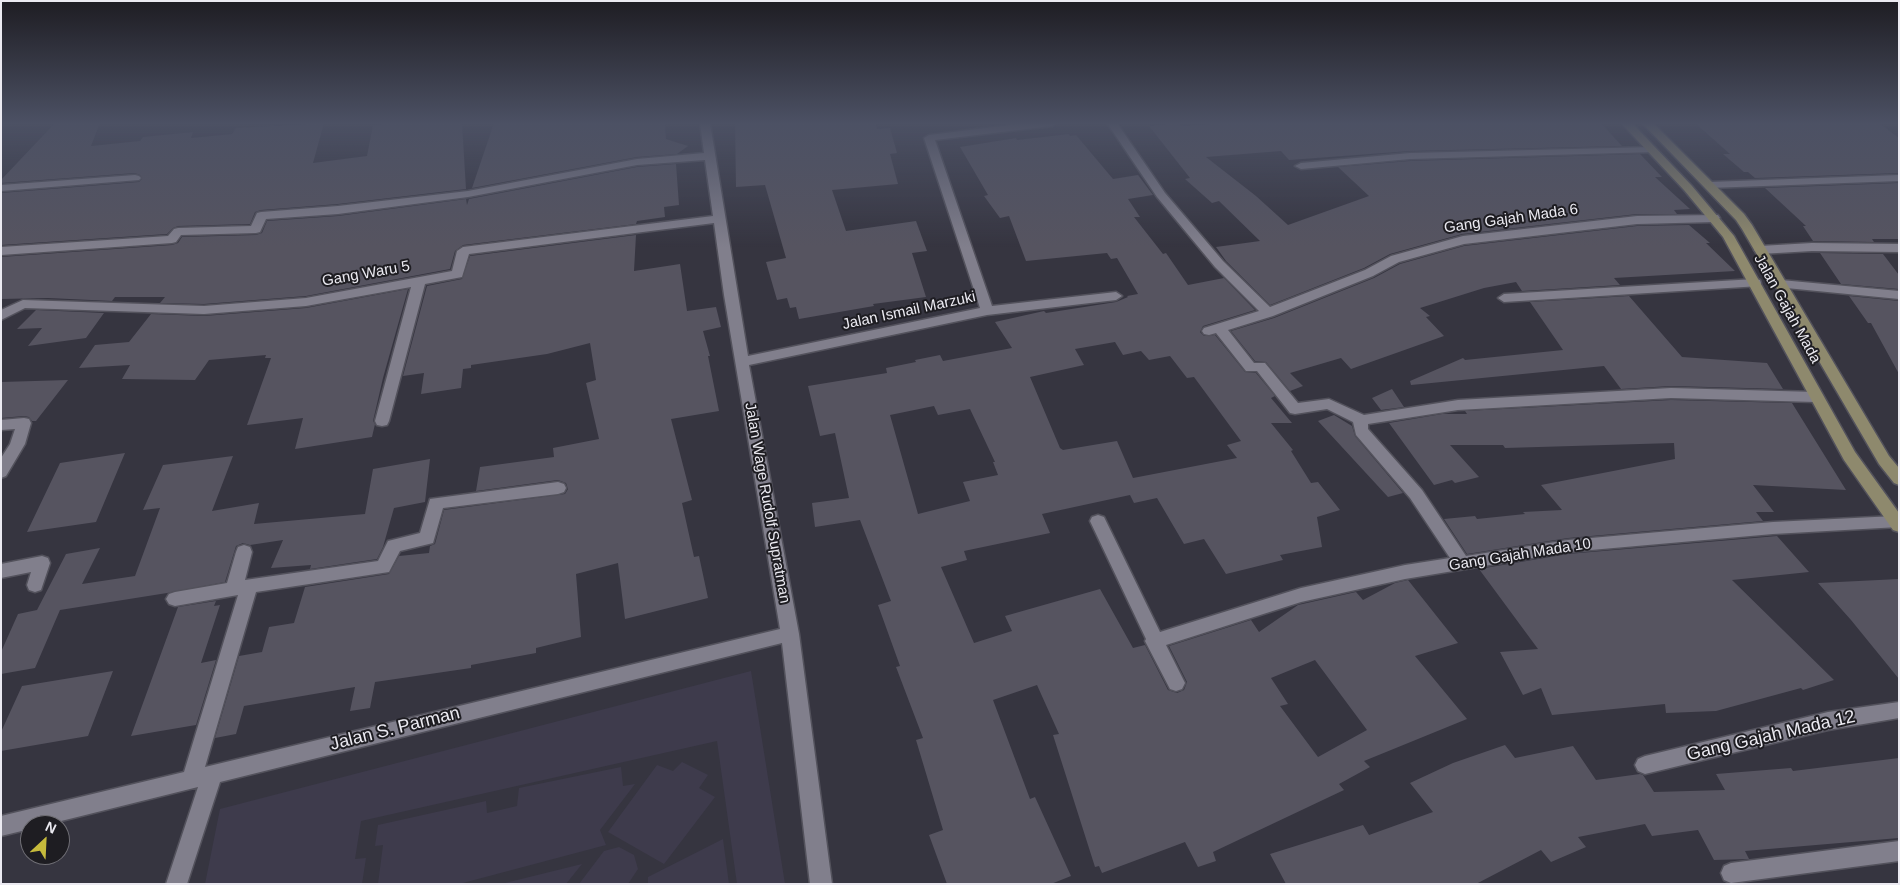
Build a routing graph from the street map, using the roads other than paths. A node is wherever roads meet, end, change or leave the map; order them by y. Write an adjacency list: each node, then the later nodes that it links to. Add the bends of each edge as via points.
1 (625, 164): 16 (street, via 468,194 261,216 256,229 178,232 172,239)
2 (711, 164): 14 (street, Jalan Wage Rudolf Supratman)
3 (938, 164): 24 (street, Jalan Ismail Marzuki)
4 (1140, 164): 25 (street, via 1161,195 1219,264)
5 (1320, 164): 8 (street)
6 (1665, 164): 13 (street, Jalan Gajah Mada)
7 (1688, 164): 11 (street, Jalan Gajah Mada)
8 (1301, 166)
9 (136, 178): 12 (street)
10 (1899, 178): 11 (street)
11 (1709, 186): 17 (street, Jalan Gajah Mada, via 1740,217)
12 (1, 188)
13 (1714, 218): 19 (street, Jalan Gajah Mada); 25 (street, Gang Gajah Mada 6, via 1637,220 1463,240 1395,259 1369,273)
14 (719, 219): 18 (street, Gang Waru 5, via 463,251 458,274); 29 (street, Jalan Wage Rudolf Supratman)
15 (1899, 248): 17 (street)
16 (1, 250)
17 (1760, 250): 20 (street, Jalan Gajah Mada)
18 (419, 281): 26 (street, Gang Waru 5, via 306,302 204,310 23,304); 32 (street)
19 (1755, 283): 23 (street); 27 (street, Jalan Gajah Mada)
20 (1782, 284): 21 (street); 28 (street, Jalan Gajah Mada)
21 (1899, 295)
22 (1116, 296): 24 (street)
23 (1504, 298)
24 (988, 311): 29 (street, Jalan Ismail Marzuki)
25 (1268, 313): 31 (street, Gang Gajah Mada 6, via 1214,330 1251,368 1260,366 1295,409 1329,404)
26 (1, 316)
27 (1776, 322): 28 (street); 30 (street, Jalan Gajah Mada)
28 (1806, 326): 35 (street, Jalan Gajah Mada, via 1884,460)
29 (743, 362): 45 (street, Jalan Wage Rudolf Supratman)
30 (1816, 397): 31 (street, via 1671,393 1458,405); 38 (street, Jalan Gajah Mada, via 1849,456)
31 (1362, 420): 40 (street, via 1361,431 1416,494)
32 (382, 421)
33 (1, 425): 34 (street, via 24,423 17,444)
34 (1, 472)
35 (1899, 479)
36 (558, 488): 43 (street, via 436,503 427,538 394,546 383,567)
37 (1098, 521): 46 (street)
38 (1897, 524): 40 (street, Gang Gajah Mada 10, via 1666,536 1568,546)
39 (244, 552): 43 (street)
40 (1462, 563): 46 (street, Gang Gajah Mada 10, via 1300,595)
41 (1, 571): 42 (street, via 42,563)
42 (35, 585)
43 (242, 587): 44 (street); 51 (street)
44 (175, 599)
45 (790, 634): 50 (street, Jalan S. Parman); 56 (street, Jalan Wage Rudolf Supratman)
46 (1154, 641): 47 (street)
47 (1176, 683)
48 (1899, 710): 49 (street, Gang Gajah Mada 12, via 1828,721)
49 (1645, 765)
50 (213, 773): 51 (street, Jalan S. Parman); 55 (street)
51 (192, 778): 52 (street, Jalan S. Parman)
52 (1, 826)
53 (1899, 851): 54 (street)
54 (1731, 873)
55 (176, 884)
56 (822, 884)

